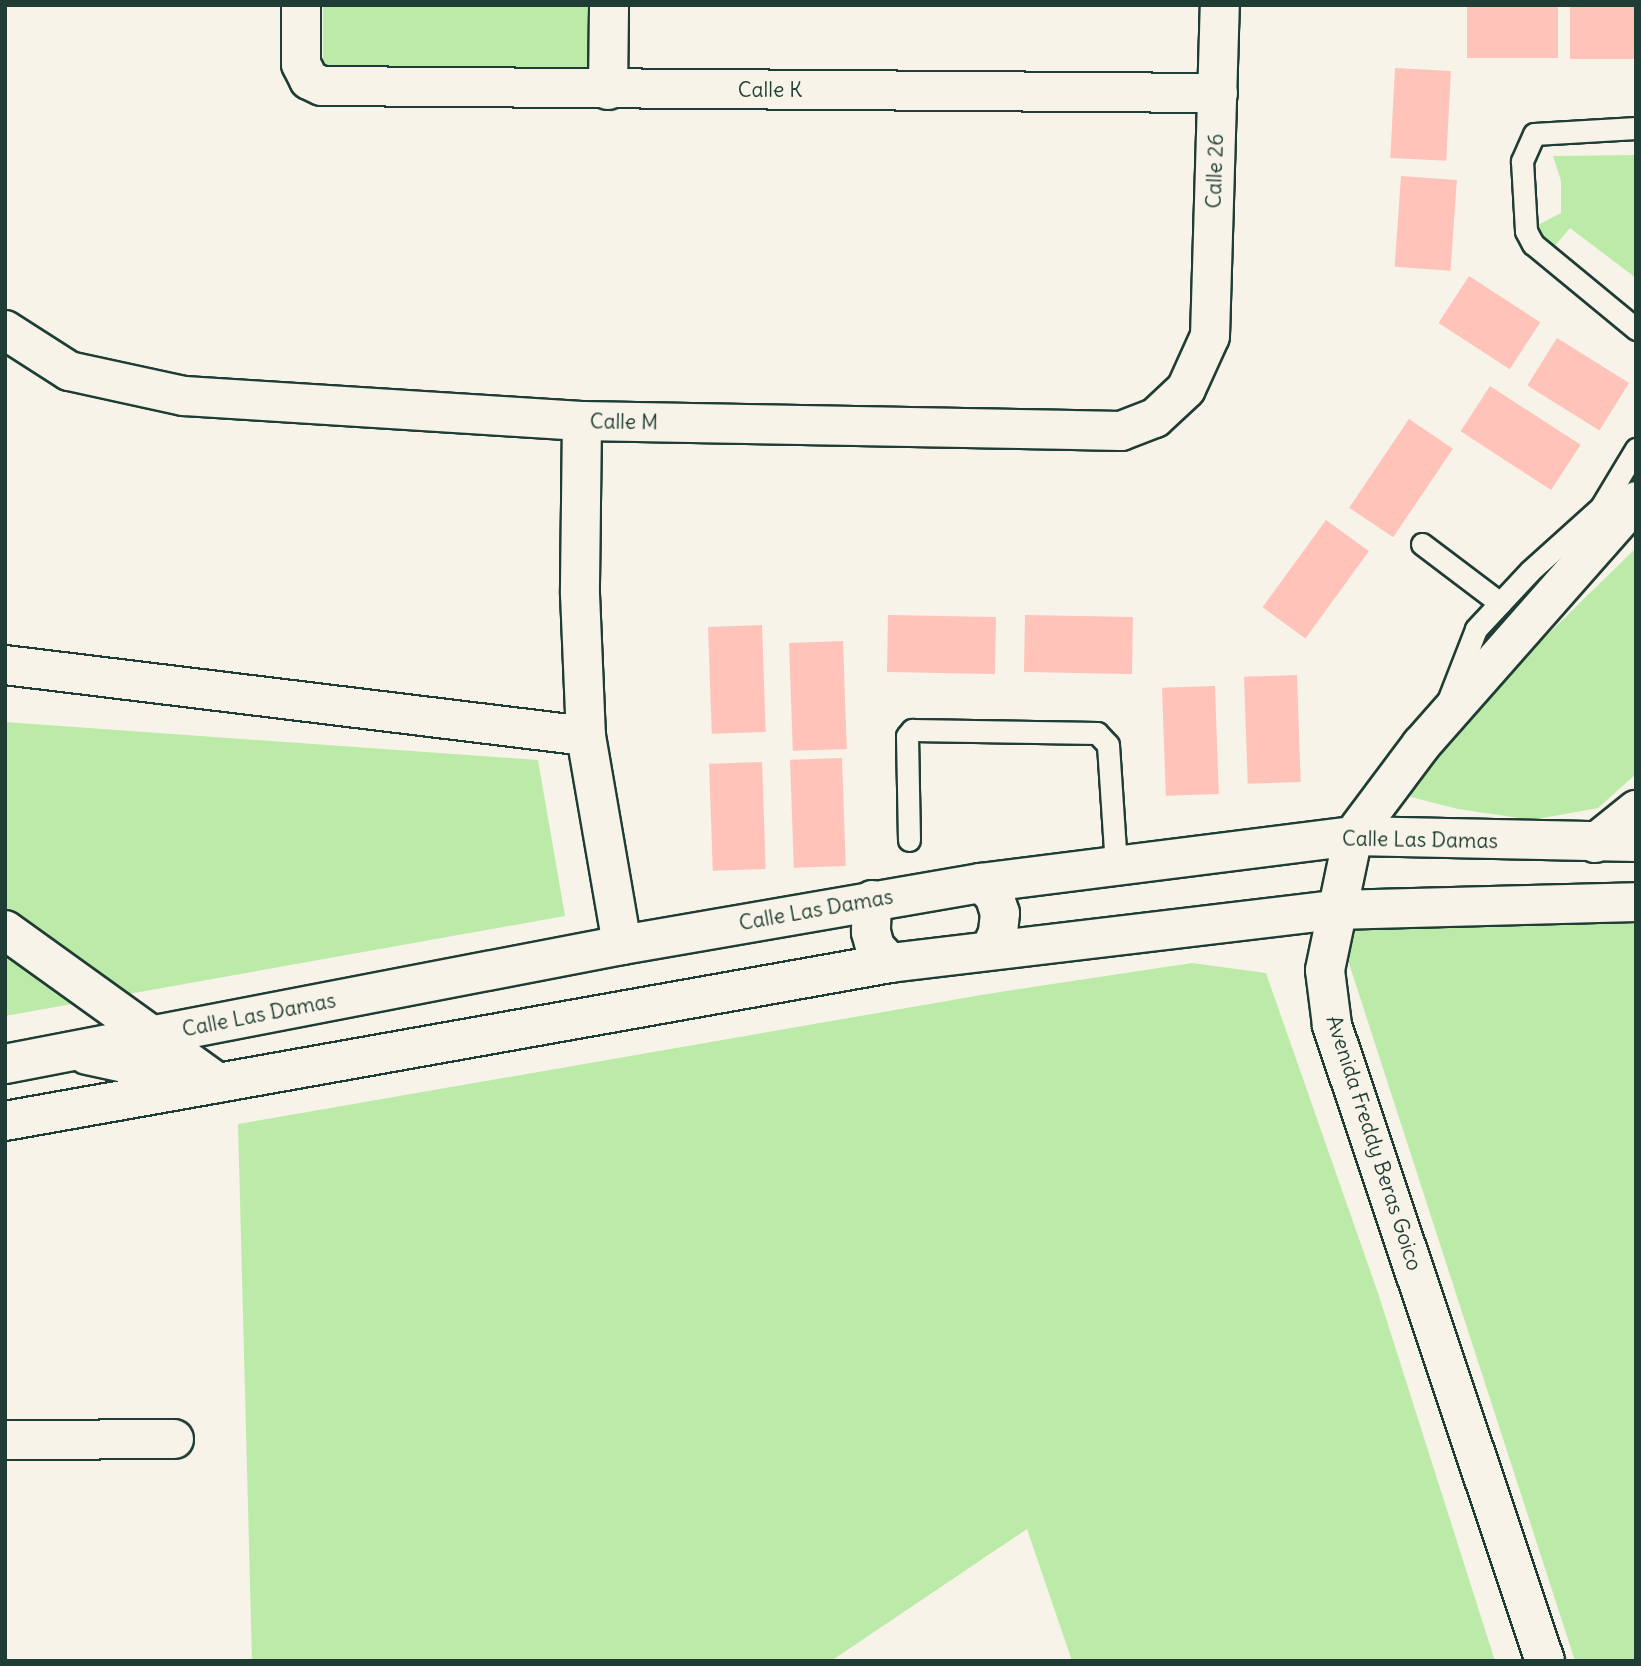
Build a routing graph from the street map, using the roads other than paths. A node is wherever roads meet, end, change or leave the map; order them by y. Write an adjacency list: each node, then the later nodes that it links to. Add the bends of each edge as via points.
1 (301, 5): 4 (street, Calle K, via 301,64 309,80 322,86)
2 (609, 5): 4 (street)
3 (1220, 5): 5 (street, Calle 26)
4 (608, 90): 5 (street, Calle K)
5 (1218, 93): 9 (street, Calle 26)
6 (1636, 128): 7 (lane, via 1534,134 1522,161 1526,231 1533,244)
7 (1636, 329)
8 (5, 330): 10 (street, Calle M, via 69,371 184,396)
9 (1210, 336): 10 (street, Calle M, via 1186,389 1155,418 1121,431)
10 (582, 421): 17 (street, via 580,594)
11 (1636, 449): 14 (lane, via 1601,507)
12 (1636, 501): 16 (street, Avenida Freddy Beras Goico)
13 (1422, 544): 14 (lane)
14 (1500, 603): 16 (lane, via 1476,629)
15 (5, 665): 17 (street)
16 (1441, 722): 19 (street, Avenida Freddy Beras Goico)
17 (586, 736): 29 (street)
18 (1636, 810): 22 (street)
19 (1353, 836): 22 (street, Calle Las Damas); 23 (street, Calle Las Damas); 27 (street, Avenida Freddy Beras Goico)
20 (909, 840): 23 (lane, via 907,736 912,730 1097,733 1108,745)
21 (1636, 842): 22 (street, Calle Las Damas)
22 (1595, 843)
23 (1116, 866): 24 (street, Calle Las Damas)
24 (981, 883): 25 (street, Calle Las Damas); 30 (street, via 994,895 1000,913 998,933)
25 (872, 900): 29 (street, Calle Las Damas); 31 (street, via 875,947)
26 (1636, 902): 27 (street)
27 (1335, 909): 30 (street); 39 (street, Avenida Freddy Beras Goico, via 1325,970 1332,1025)
28 (5, 930): 34 (street)
29 (622, 945): 33 (street, Calle Las Damas)
30 (989, 950): 31 (street)
31 (890, 963): 34 (street)
32 (5, 1038): 34 (street)
33 (5, 1064)
34 (218, 1083): 35 (street); 36 (street)
35 (5, 1101)
36 (5, 1121)
37 (174, 1439): 38 (street)
38 (5, 1440)
39 (1545, 1661)

